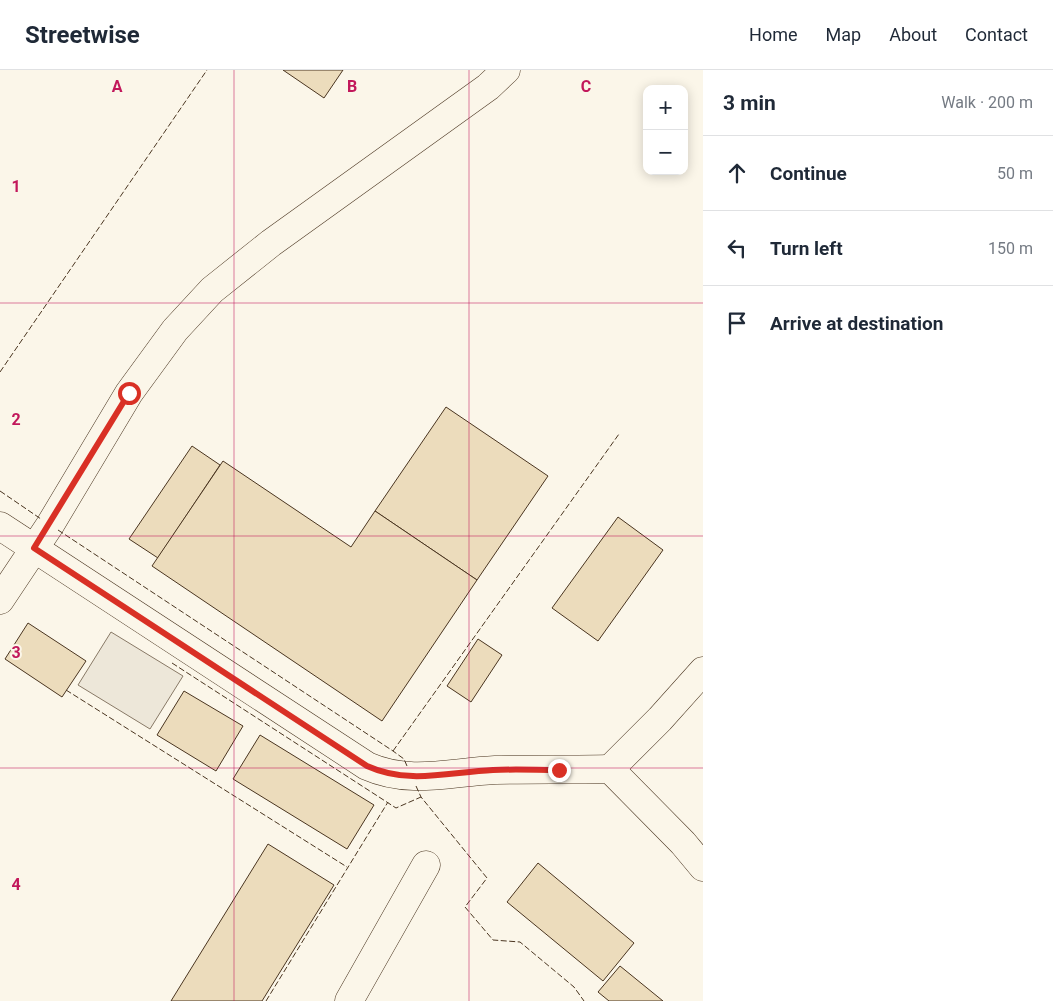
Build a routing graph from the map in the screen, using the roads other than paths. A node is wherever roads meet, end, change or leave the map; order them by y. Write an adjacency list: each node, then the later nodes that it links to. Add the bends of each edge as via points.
1 (506, 70): 3 (street, via 488,87 271,243 212,290 175,330 129,393)
2 (0, 526): 3 (street)
3 (34, 548): 4 (street); 6 (street, via 382,773 412,777 492,770)
4 (0, 600)
5 (703, 671): 6 (street)
6 (610, 770): 8 (street)
7 (426, 865): 9 (street)
8 (703, 867)
9 (349, 1001)

